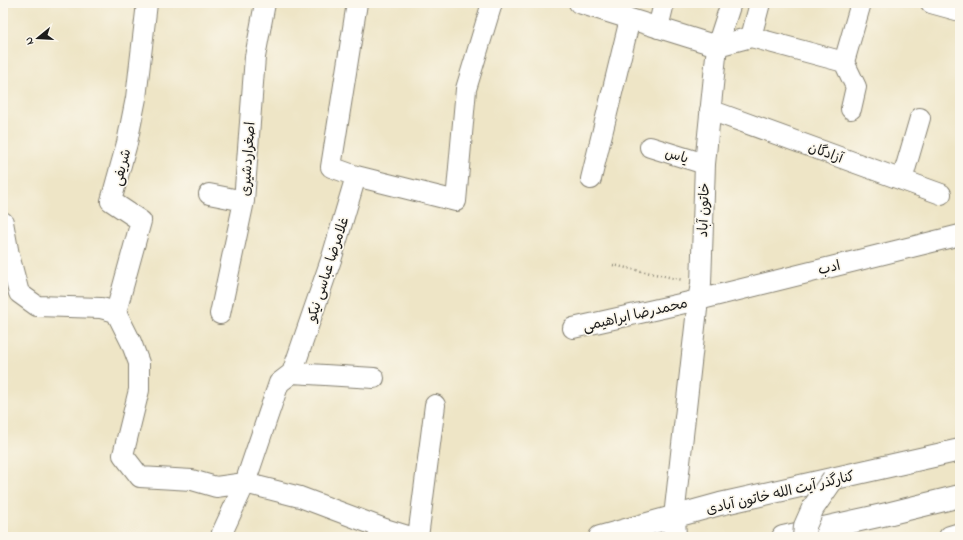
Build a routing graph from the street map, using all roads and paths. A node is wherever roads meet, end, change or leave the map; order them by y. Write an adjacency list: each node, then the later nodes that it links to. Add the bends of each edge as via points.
1 (147, 3): 32 (street, شریفی, via 136,98 112,201 141,221)
2 (265, 3): 27 (street, اصغراردشیری, via 255,57)
3 (357, 3): 22 (street, via 331,168)
4 (492, 3): 22 (street, via 466,89 456,202)
5 (664, 3): 13 (street)
6 (731, 3): 15 (street, خاتون آباد)
7 (760, 3): 14 (street)
8 (861, 3): 16 (street)
9 (931, 3): 11 (street)
10 (590, 4): 12 (street)
11 (960, 11)
12 (630, 19): 13 (street); 23 (street)
13 (658, 28): 15 (street)
14 (751, 37): 15 (street); 16 (street)
15 (716, 46): 18 (street, خاتون آباد)
16 (844, 62): 17 (street, via 856,87)
17 (850, 108)
18 (710, 110): 21 (street, خاتون آباد); 24 (street, آزادگان)
19 (920, 118): 24 (street)
20 (650, 147): 21 (street, یاس)
21 (705, 164): 31 (street, خاتون آباد)
22 (356, 176): 35 (street, غلامرضا عباسی نیکو, via 332,257)
23 (591, 179)
24 (902, 180): 26 (street, آزادگان)
25 (209, 194): 27 (street)
26 (941, 194)
27 (244, 201): 33 (street, اصغراردشیری)
28 (3, 222): 32 (street, via 19,293 37,306 100,308)
29 (960, 234): 31 (street, ادب)
30 (613, 265): 31 (path)
31 (699, 292): 34 (street, محمدرضا ابراهیمی); 42 (street, خاتون آباد)
32 (116, 312): 40 (street, via 139,363 139,390 123,455 135,472 140,477 192,480 216,487)
33 (220, 314)
34 (573, 328)
35 (292, 373): 36 (street); 40 (street, غلامرضا عباسی نیکو, via 279,383)
36 (374, 378)
37 (435, 405): 46 (street)
38 (960, 450): 39 (main road, کنارگذر آیت الله خاتون آبادی)
39 (833, 479): 42 (main road, کنارگذر آیت الله خاتون آبادی, via 720,504); 49 (main road, bridge, via 813,508 805,526)
40 (245, 483): 44 (street, غلامرضا عباسی نیکو); 45 (street, via 300,497)
41 (960, 496): 48 (main road)
42 (675, 527): 47 (main road, کنارگذر آیت الله خاتون آبادی)
43 (960, 534): 50 (main road)
44 (221, 537)
45 (410, 537)
46 (418, 537)
47 (600, 537)
48 (783, 537)
49 (804, 537)
50 (950, 537)

